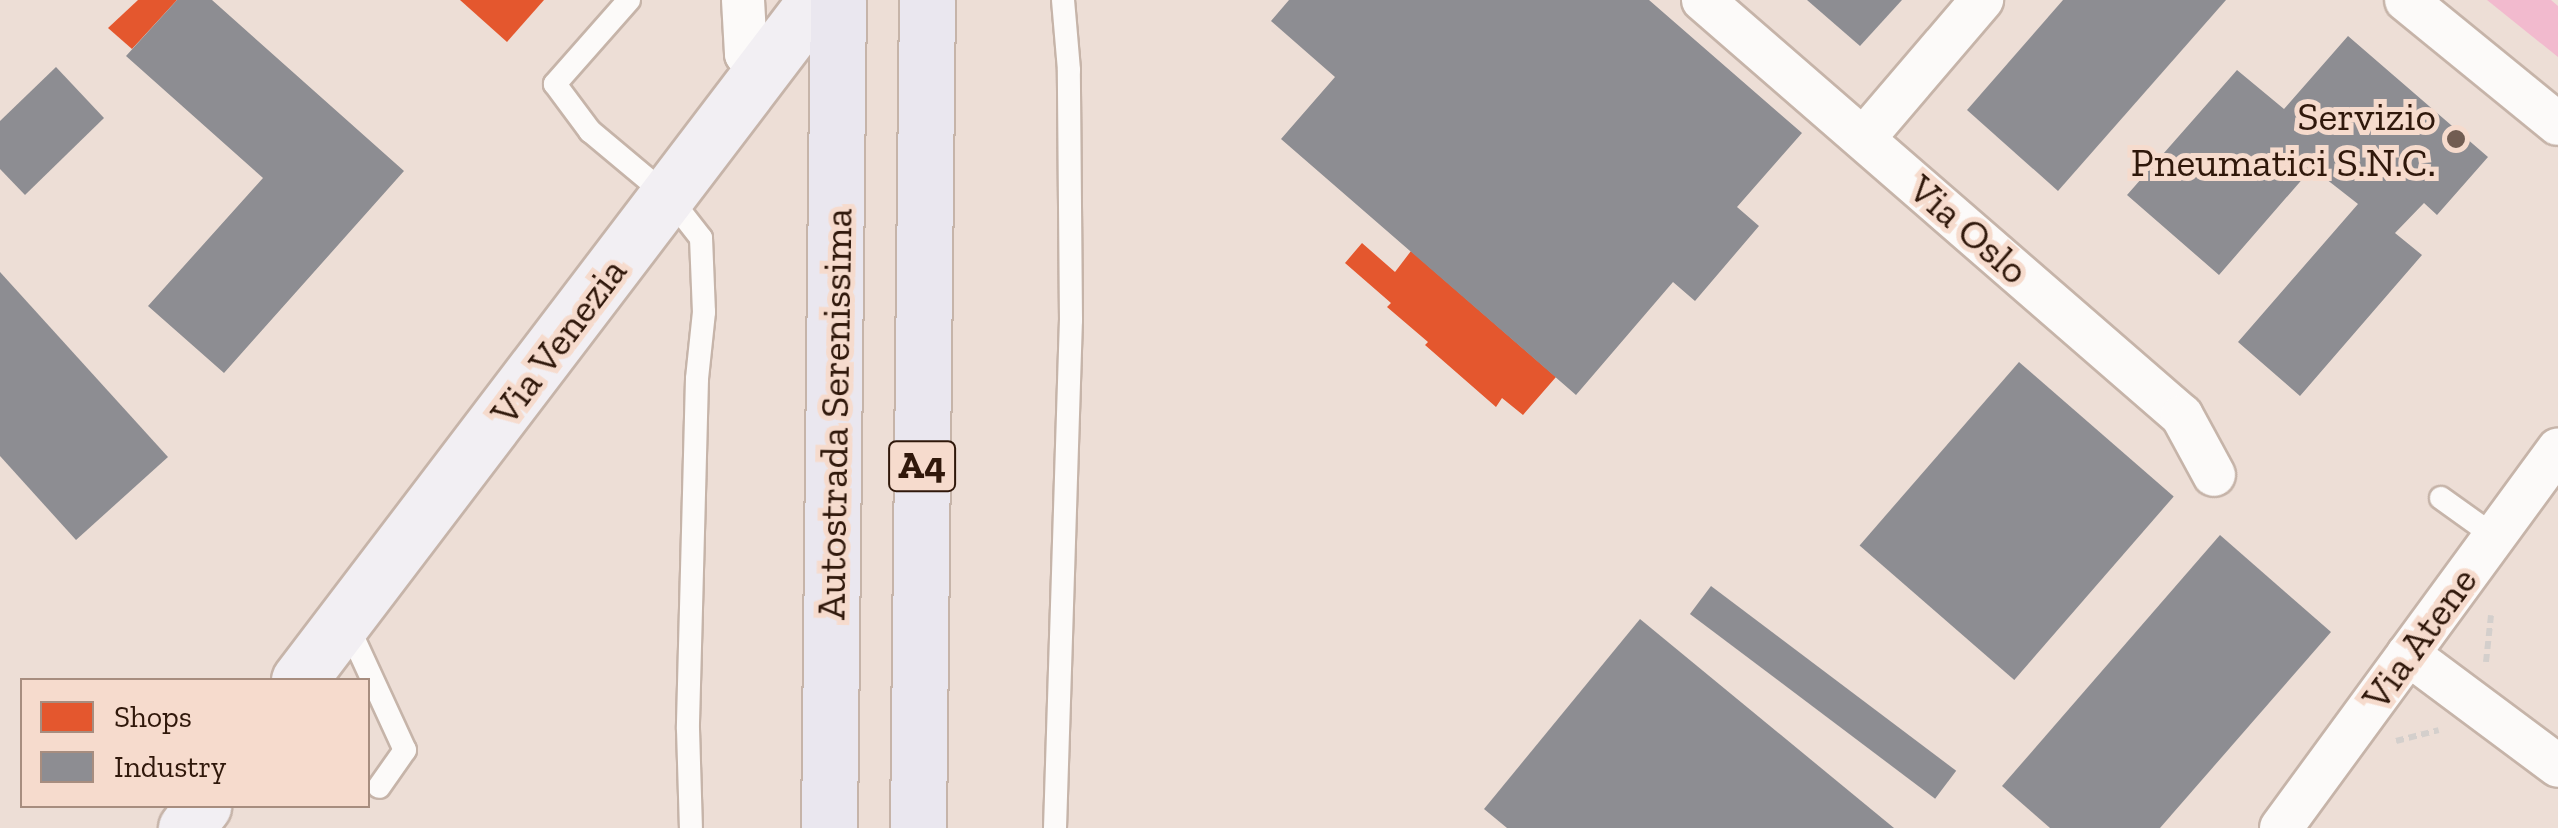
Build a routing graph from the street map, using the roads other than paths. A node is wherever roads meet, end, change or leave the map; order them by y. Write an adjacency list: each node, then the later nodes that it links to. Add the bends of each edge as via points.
1 (629, 0): 13 (lane, via 555,84 590,131)
2 (744, 0): 10 (street, via 746,54)
3 (816, 0): 10 (main road, Via Venezia)
4 (838, 0): 26 (highway, Autostrada Serenissima / A4)
5 (927, 0): 27 (highway, A4)
6 (1063, 0): 28 (lane, via 1071,320)
7 (1703, 0): 12 (street, Via Oslo)
8 (1982, 0): 12 (street)
9 (2406, 0): 11 (street)
10 (764, 68): 13 (main road, Via Venezia)
11 (2558, 124)
12 (1864, 138): 15 (street, Via Oslo, via 2182,416)
13 (669, 197): 18 (main road, Via Venezia); 25 (lane, via 701,238 704,312 688,729)
14 (2558, 448): 17 (street, Via Atene)
15 (2214, 475)
16 (2441, 498): 17 (lane)
17 (2494, 536): 19 (street, Via Atene)
18 (345, 620): 20 (main road, Via Venezia); 22 (lane, via 405,750)
19 (2408, 654): 21 (street); 29 (street, Via Atene)
20 (300, 678)
21 (2558, 766)
22 (379, 787)
23 (201, 808): 24 (main road)
24 (186, 828)
25 (691, 828)
26 (829, 828)
27 (918, 828)
28 (1055, 828)
29 (2281, 828)

